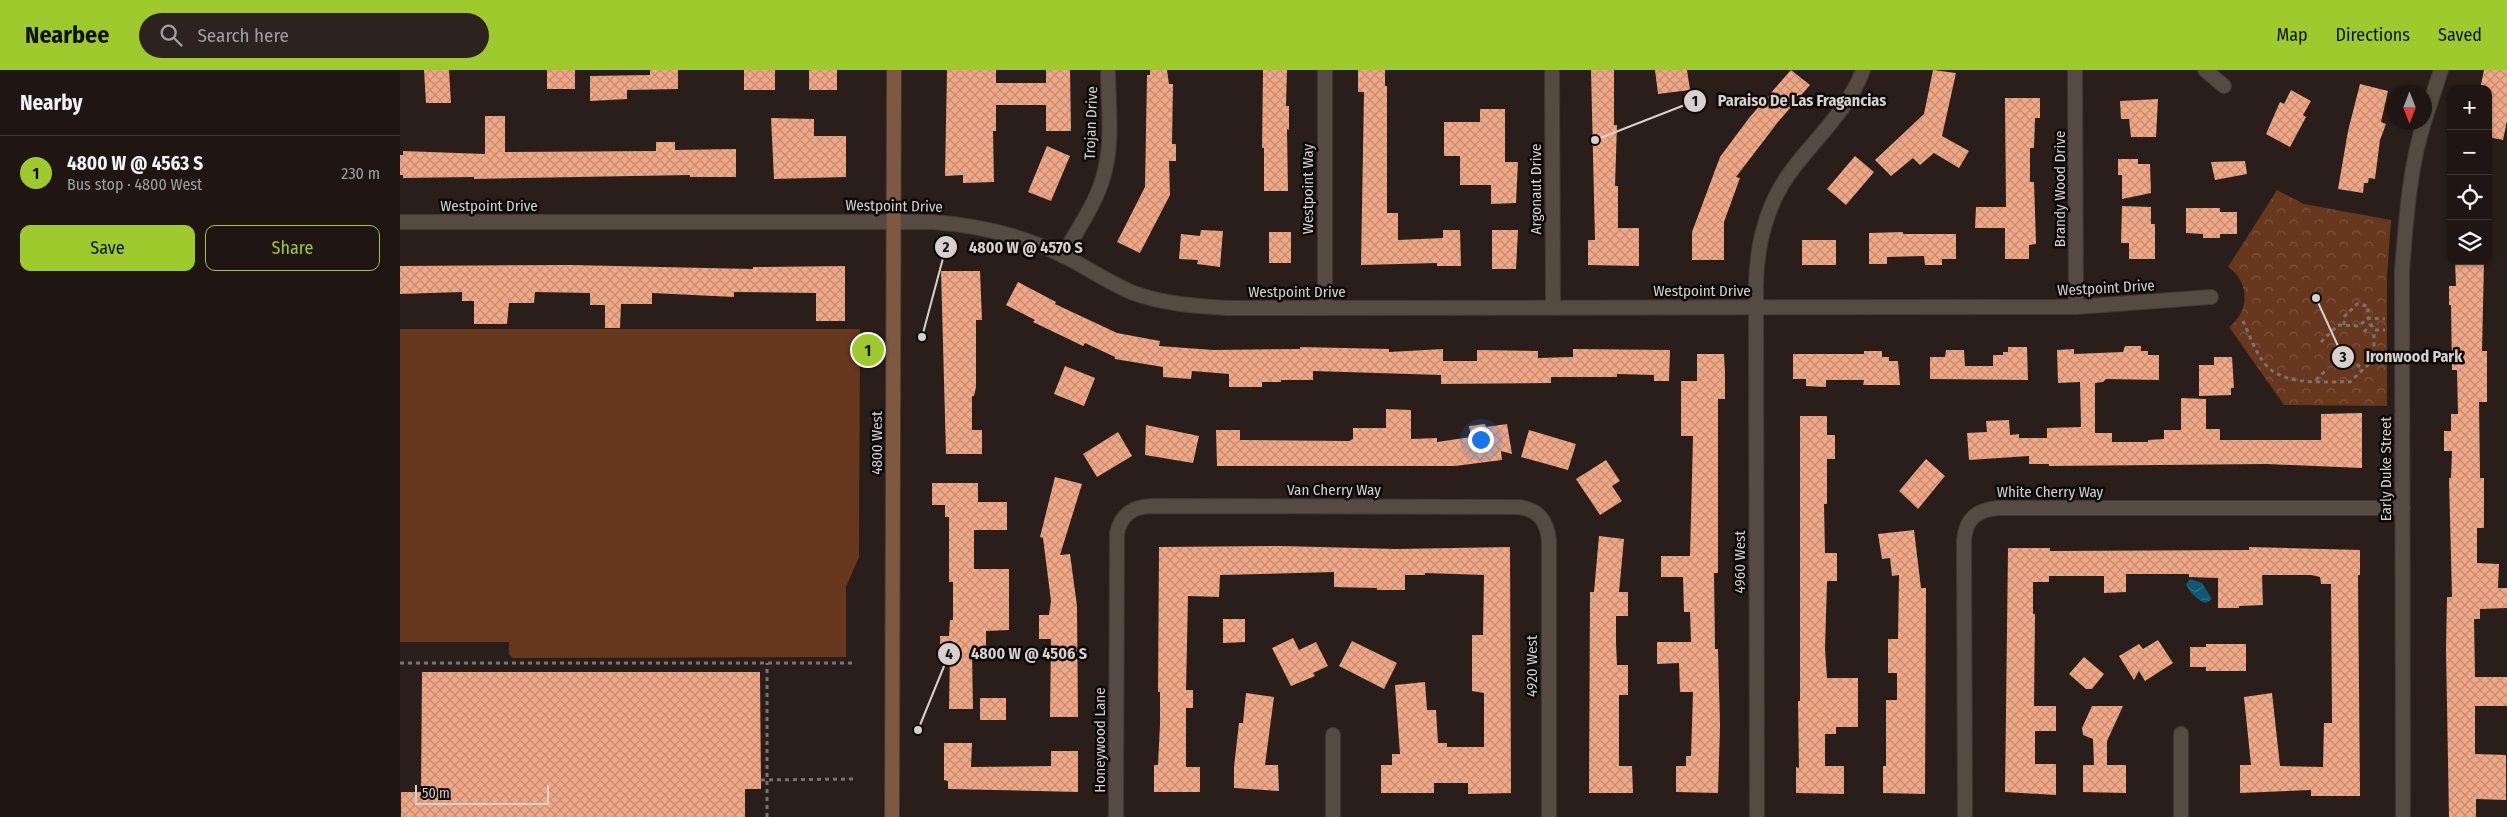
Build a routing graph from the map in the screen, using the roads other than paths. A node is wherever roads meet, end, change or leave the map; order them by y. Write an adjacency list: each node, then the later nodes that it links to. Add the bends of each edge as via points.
1 (894, 70): 13 (main road, 4800 West)
2 (1108, 70): 14 (street, Trojan Drive, via 1105,170 1099,189)
3 (1324, 70): 19 (street, Westpoint Way)
4 (1552, 70): 16 (street, Argonaut Drive)
5 (1863, 70): 17 (street, 4960 West, via 1847,103 1794,167 1771,205 1758,251)
6 (2075, 70): 18 (street, Brandy Wood Drive)
7 (2205, 70): 9 (street)
8 (2441, 70): 10 (street, Early Duke Street)
9 (2224, 86)
10 (2432, 98)
11 (2422, 130): 20 (street, Early Duke Street, via 2405,225 2402,271)
12 (400, 222): 13 (street, Westpoint Drive)
13 (894, 222): 14 (street, Westpoint Drive, via 963,224 996,230); 25 (main road, 4800 West)
14 (1063, 256): 19 (street, Westpoint Drive, via 1130,292 1185,306)
15 (2211, 297): 18 (street, Westpoint Drive)
16 (1553, 307): 17 (street, Westpoint Drive); 19 (street, Westpoint Drive)
17 (1756, 307): 18 (street, Westpoint Drive); 29 (street, 4960 West)
18 (2076, 307)
19 (1324, 308)
20 (2403, 508): 30 (street, White Cherry Way, via 1998,508 1977,513 1968,522 1964,540); 32 (street, Early Duke Street)
21 (1125, 514): 22 (street, Van Cherry Way, via 1151,506 1519,507); 26 (street, Honeywood Lane, via 1118,527 1116,541)
22 (1542, 517): 28 (street, 4920 West, via 1549,541)
23 (2181, 734): 31 (street)
24 (1333, 735): 27 (street)
25 (892, 817)
26 (1116, 817)
27 (1333, 817)
28 (1549, 817)
29 (1757, 817)
30 (1965, 817)
31 (2181, 817)
32 (2403, 817)

